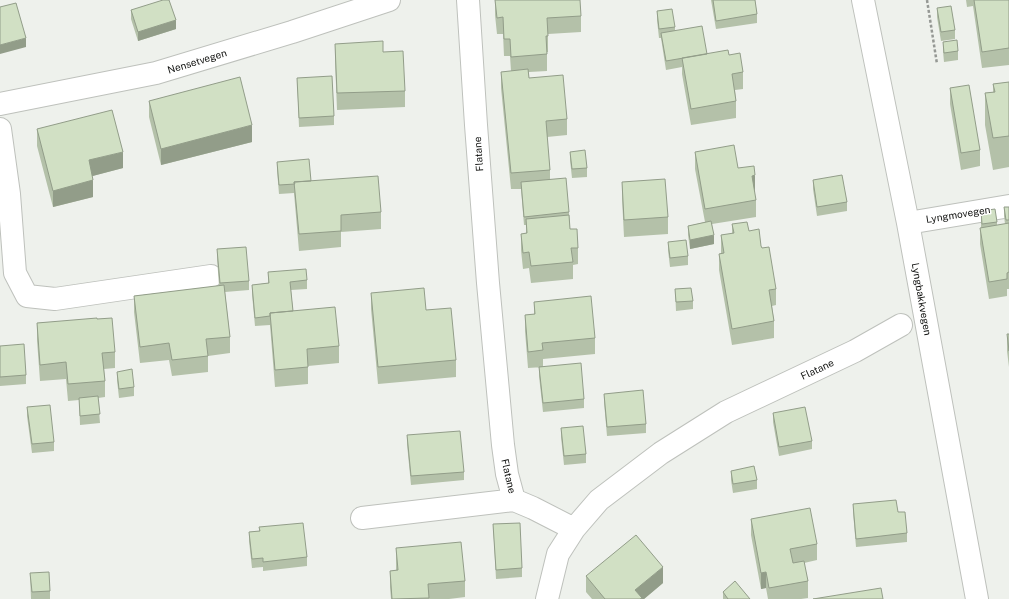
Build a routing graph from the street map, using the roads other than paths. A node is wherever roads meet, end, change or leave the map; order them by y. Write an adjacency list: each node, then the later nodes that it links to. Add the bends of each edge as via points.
1 (389, 0): 4 (street, Nensetvegen, via 156,73)
2 (468, 0): 10 (street, Flatane, via 488,284 503,446)
3 (863, 0): 7 (street, Lyngbakkvegen)
4 (0, 104)
5 (0, 129): 8 (street, via 9,194 15,273 26,296 55,300)
6 (1009, 206): 7 (street, Lyngmovegen)
7 (908, 223): 14 (street, Lyngbakkvegen)
8 (211, 276)
9 (901, 325): 12 (street, Flatane, via 855,351 726,412 661,453 599,500)
10 (514, 500): 11 (street); 12 (street, Flatane)
11 (362, 518)
12 (574, 529): 13 (street, via 558,554)
13 (547, 599)
14 (976, 599)

